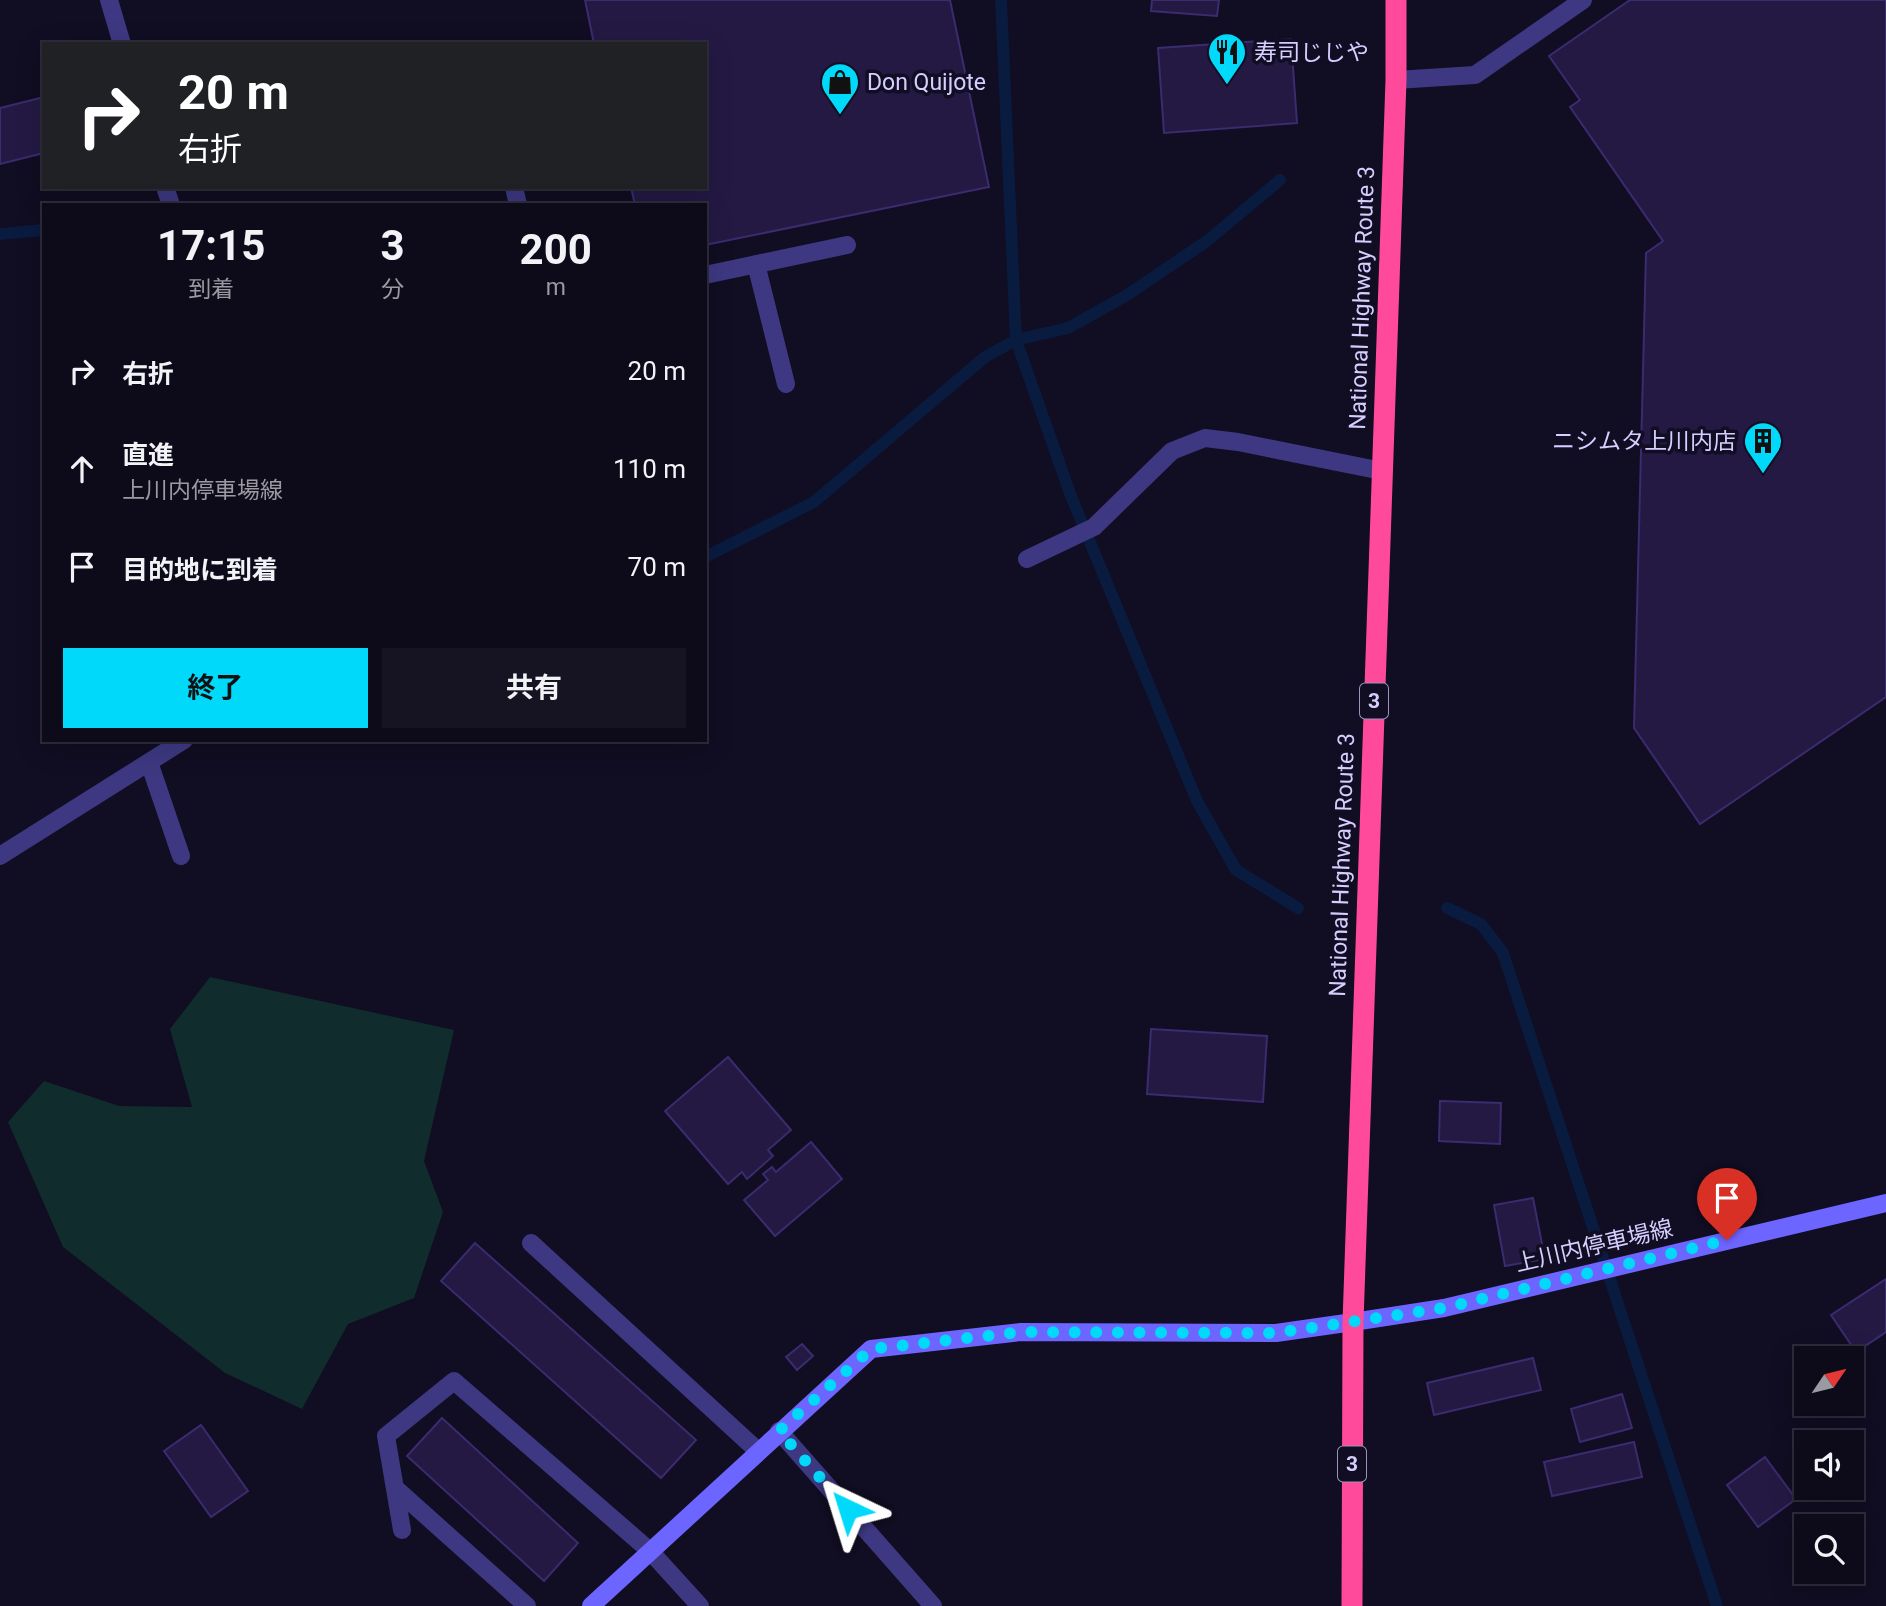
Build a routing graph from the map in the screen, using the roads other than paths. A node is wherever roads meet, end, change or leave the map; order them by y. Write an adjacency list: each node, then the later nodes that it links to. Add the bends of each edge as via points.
1 (109, 0): 4 (street)
2 (1396, 0): 5 (highway, National Highway Route 3 / 3)
3 (1583, 0): 5 (street, via 1475,75)
4 (121, 42)
5 (1396, 79): 10 (highway, National Highway Route 3 / 3)
6 (847, 245): 7 (street)
7 (756, 264): 8 (street); 9 (street)
8 (707, 275)
9 (786, 384)
10 (1382, 471): 11 (street, via 1205,438 1172,451 1094,527); 18 (highway, National Highway Route 3 / 3)
11 (1027, 559)
12 (181, 742): 13 (street)
13 (149, 762): 14 (street); 15 (street)
14 (0, 856)
15 (181, 856)
16 (1886, 1203): 18 (street, 上川内停車場線, via 1444,1308)
17 (531, 1243): 20 (street)
18 (1353, 1322): 19 (street, 上川内停車場線, via 1276,1333 1021,1332 871,1349); 28 (highway, National Highway Route 3 / 3)
19 (779, 1431): 20 (street, 上川内停車場線); 27 (street)
20 (758, 1451): 23 (street, 上川内停車場線)
21 (395, 1488): 22 (street); 23 (street, via 386,1436 454,1381); 24 (street)
22 (401, 1530)
23 (650, 1551): 25 (street, 上川内停車場線); 26 (street)
24 (527, 1606)
25 (591, 1606)
26 (700, 1606)
27 (933, 1606)
28 (1352, 1606)

